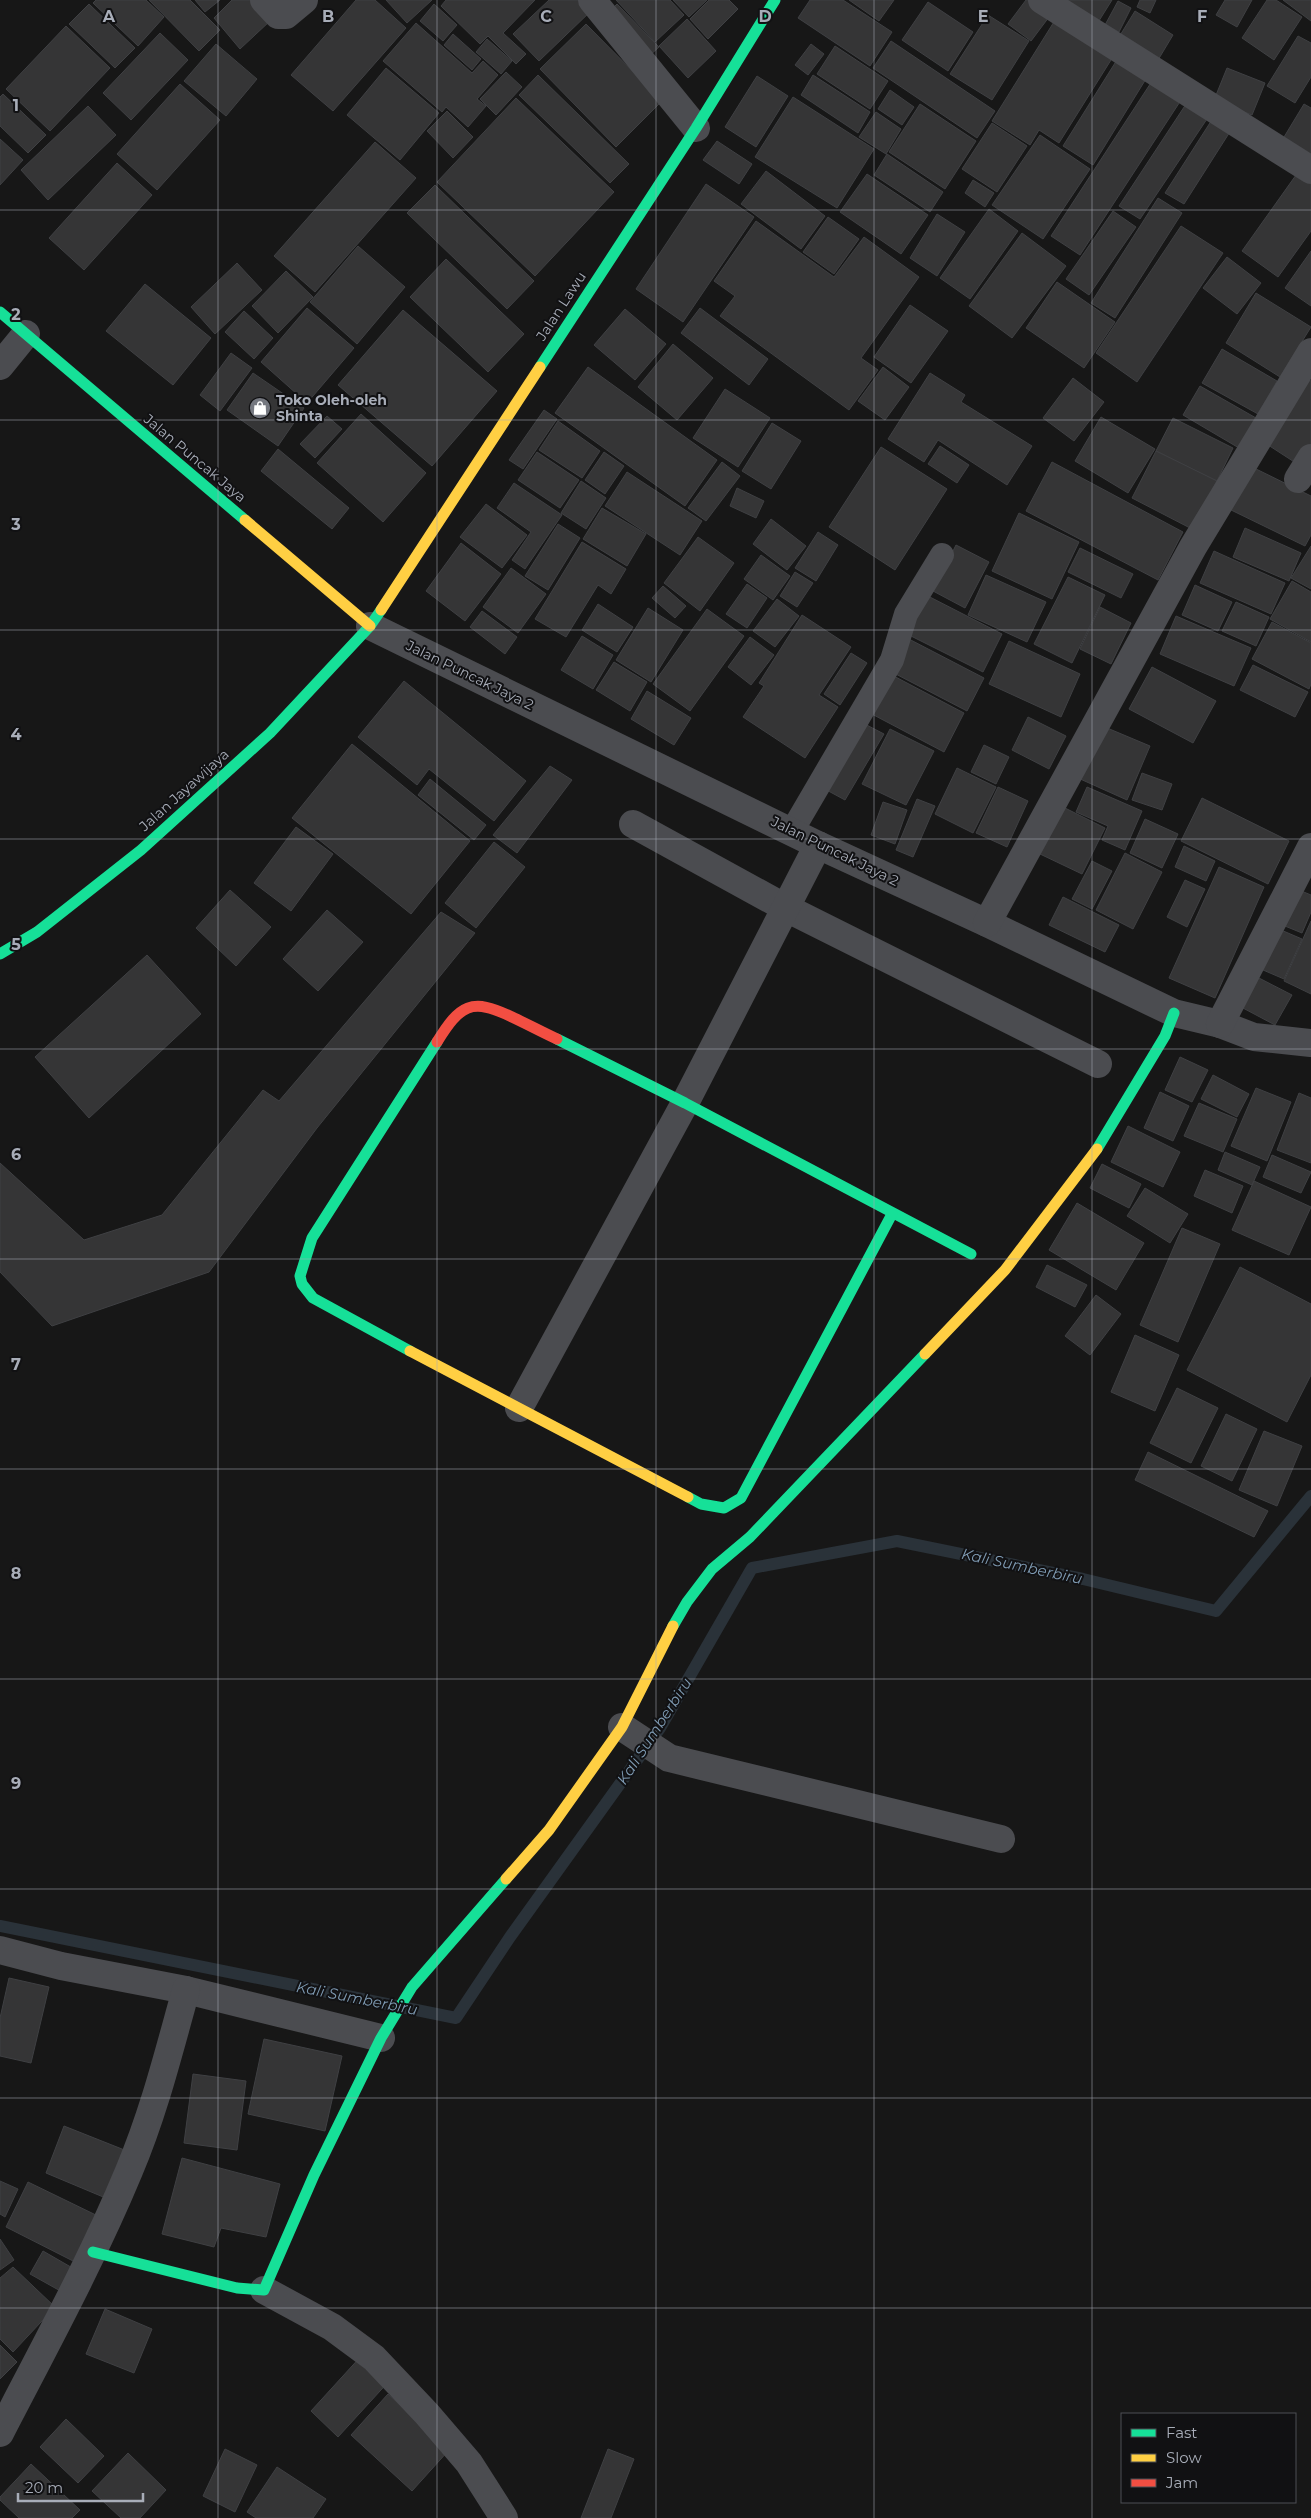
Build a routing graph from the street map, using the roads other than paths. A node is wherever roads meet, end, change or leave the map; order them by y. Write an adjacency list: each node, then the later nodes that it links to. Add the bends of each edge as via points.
1 (264, 0): 2 (street, via 278,15 286,15)
2 (304, 0)
3 (592, 0): 6 (street)
4 (775, 0): 6 (street, Jalan Lawu)
5 (1042, 0): 7 (street)
6 (696, 128): 13 (street, Jalan Lawu)
7 (1311, 170)
8 (0, 312): 9 (street, Jalan Puncak Jaya)
9 (26, 334): 11 (street); 13 (street, Jalan Puncak Jaya)
10 (1311, 352): 19 (street, via 1193,547)
11 (0, 366)
12 (942, 555): 15 (lane, via 906,614 892,660)
13 (370, 626): 15 (street, Jalan Puncak Jaya 2); 20 (street, Jalan Jayawijaya, via 270,733 141,850 37,932)
14 (633, 824): 18 (street)
15 (792, 831): 16 (street, Jalan Puncak Jaya 2)
16 (818, 845): 18 (street); 19 (street, Jalan Puncak Jaya 2)
17 (1311, 847): 22 (street)
18 (795, 892): 24 (street); 25 (street)
19 (987, 923): 21 (street, Jalan Puncak Jaya 2)
20 (0, 954)
21 (1169, 1024): 22 (street, Jalan Puncak Jaya 2); 29 (street, via 1098,1147 1005,1270 750,1537 712,1569 687,1602 660,1648)
22 (1220, 1024): 23 (street, Jalan Puncak Jaya 2, via 1254,1037)
23 (1311, 1043)
24 (1098, 1064)
25 (685, 1104): 26 (street); 28 (street); 28 (street, via 492,1006 474,1004 448,1024 312,1238 300,1265 300,1274 304,1290 313,1298)
26 (892, 1214): 27 (street); 28 (street, via 741,1498 724,1508 701,1504)
27 (971, 1254)
28 (518, 1408)
29 (632, 1732): 30 (street, via 669,1758); 33 (street, via 412,1987)
30 (1001, 1839)
31 (0, 1950): 32 (street, via 61,1966)
32 (186, 1990): 33 (street); 34 (street, via 154,2102 130,2170)
33 (386, 2028): 35 (street, via 314,2175)
34 (93, 2252): 35 (street, via 237,2288); 36 (street)
35 (264, 2290): 37 (street, via 332,2327 374,2358 469,2463)
36 (0, 2433)
37 (504, 2518)

